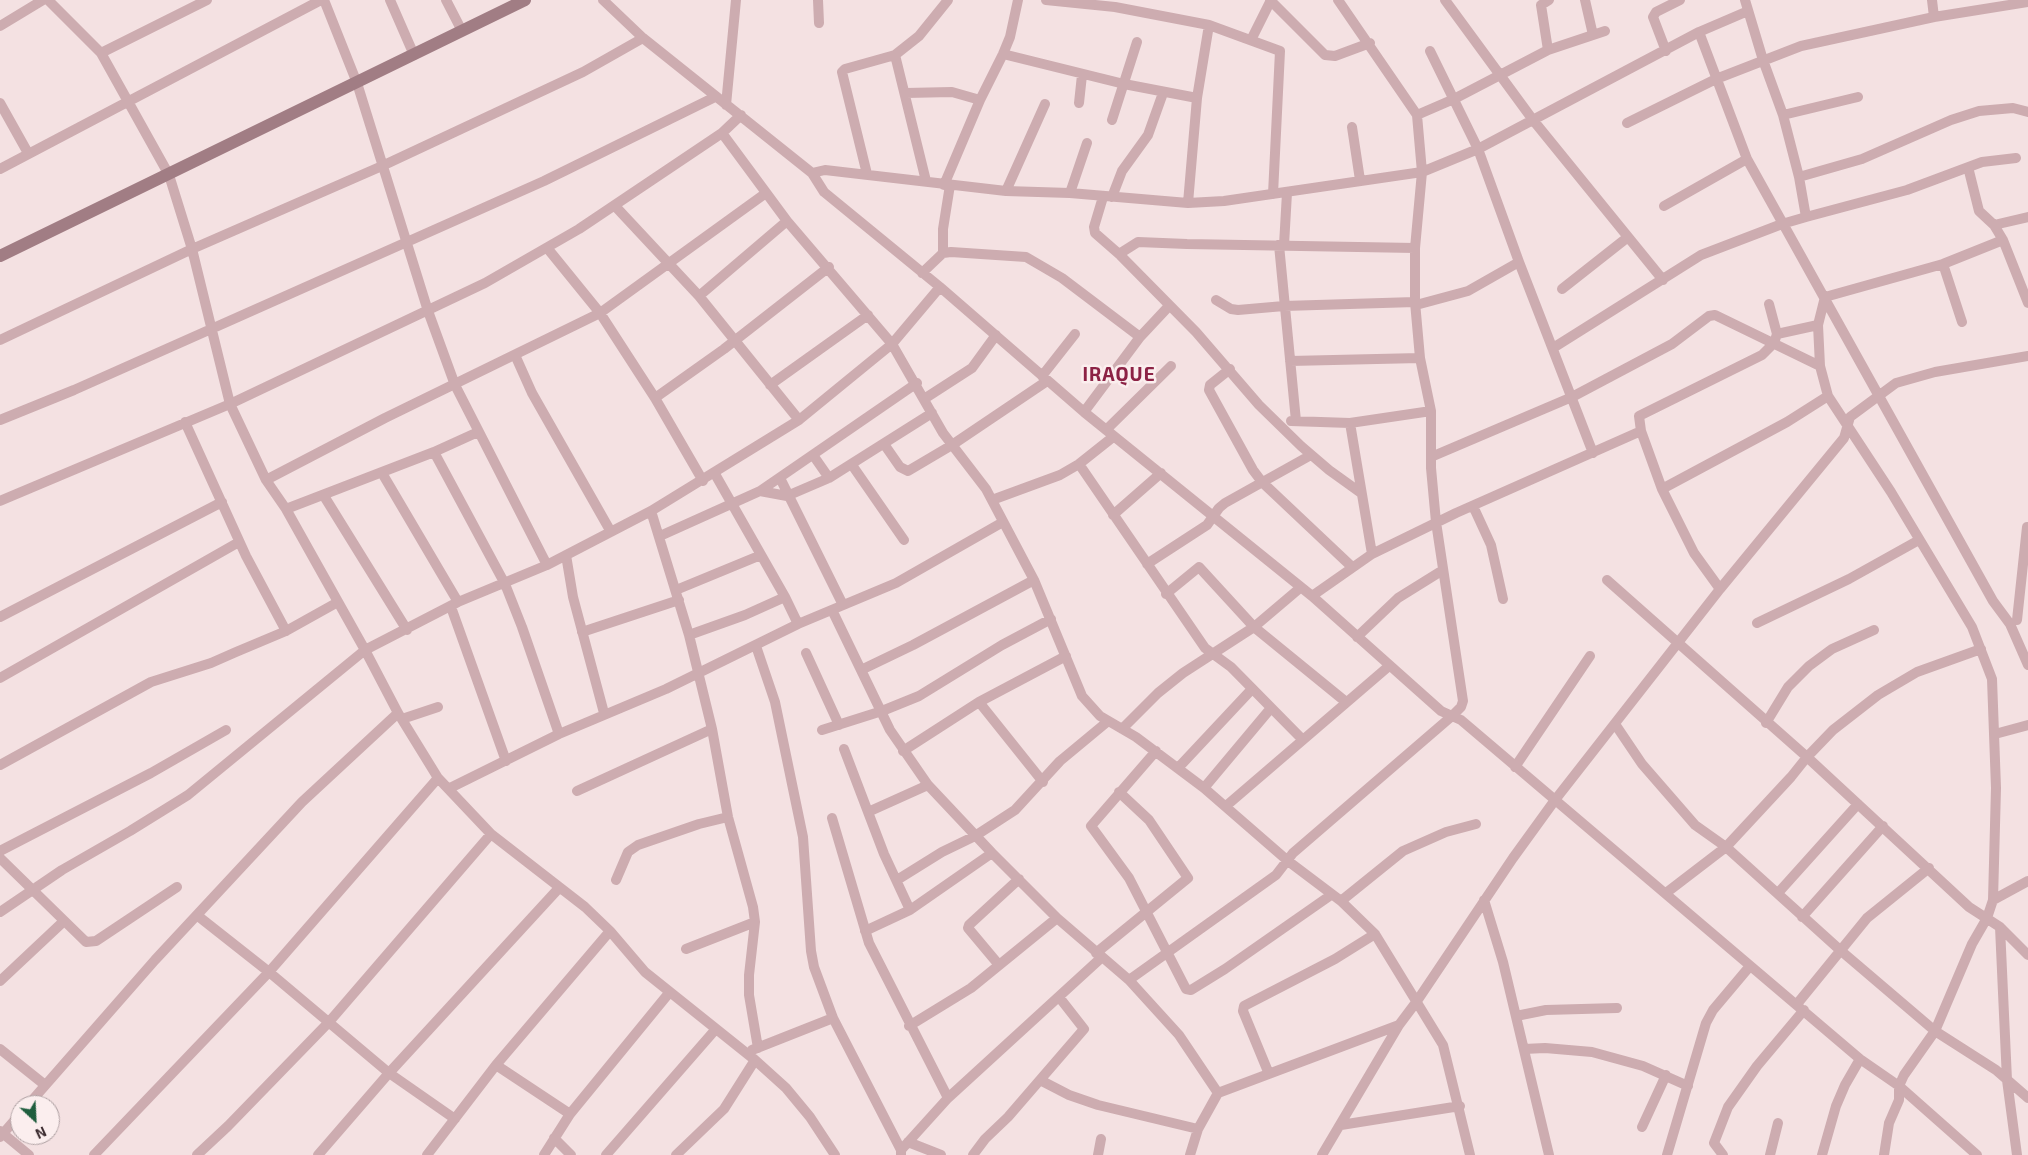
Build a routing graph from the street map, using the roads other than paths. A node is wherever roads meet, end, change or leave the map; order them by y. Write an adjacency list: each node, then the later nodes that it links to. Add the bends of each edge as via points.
1 (43, 0): 28 (street)
2 (48, 0): 41 (street)
3 (207, 0): 41 (street)
4 (322, 0): 49 (street); 58 (street)
5 (390, 0): 44 (street)
6 (446, 0): 30 (street)
7 (525, 0): 30 (street)
8 (603, 0): 34 (street)
9 (736, 0): 62 (street)
10 (818, 0): 27 (street)
11 (948, 0): 43 (street, via 919,36)
12 (1018, 0): 25 (street)
13 (1026, 0): 25 (street)
14 (1046, 0): 29 (street, via 1115,7)
15 (1271, 0): 35 (street); 37 (street, via 1325,55 1335,56)
16 (1338, 0): 37 (street)
17 (1445, 0): 46 (street)
18 (1549, 0): 38 (street, via 1541,5)
19 (1585, 0): 33 (street)
20 (1680, 0): 40 (street, via 1653,16)
21 (1745, 0): 24 (street)
22 (1932, 0): 26 (street)
23 (2028, 2): 26 (street)
24 (1748, 11): 32 (street); 45 (street)
25 (1016, 16): 42 (street)
26 (1934, 17): 45 (street, via 1801,46)
27 (819, 23)
28 (0, 26)
29 (1209, 26): 35 (street); 55 (street)
30 (462, 31): 44 (street)
31 (1605, 31): 33 (street)
32 (1699, 32): 40 (street); 48 (street)
33 (1593, 35): 38 (street)
34 (643, 38): 53 (street); 77 (street, via 583,72)
35 (1251, 40): 92 (street, via 1277,48 1281,54)
36 (1138, 42): 50 (street)
37 (1370, 43): 65 (street)
38 (1548, 50): 46 (street)
39 (1430, 51): 56 (street)
40 (1666, 51): 68 (street)
41 (101, 53): 58 (street)
42 (1003, 54): 47 (street); 57 (street)
43 (895, 55): 51 (street); 82 (street, via 842,72)
44 (414, 56): 49 (street)
45 (1763, 60): 48 (street); 66 (street)
46 (1501, 74): 56 (street); 68 (street)
47 (1082, 75): 50 (street); 60 (street)
48 (1716, 79): 69 (street); 75 (street)
49 (357, 82): 77 (street); 83 (street)
50 (1124, 84): 52 (street); 67 (street)
51 (906, 93): 57 (street, via 952,92); 86 (street)
52 (1163, 93): 55 (street); 93 (street, via 1148,135)
53 (715, 97): 62 (street); 103 (street, via 552,177)
54 (1858, 97): 66 (street)
55 (1197, 98): 94 (street)
56 (1454, 99): 65 (street); 73 (street)
57 (980, 100): 87 (street)
58 (128, 102): 74 (street); 83 (street)
59 (0, 103): 74 (street)
60 (1079, 103)
61 (1045, 104): 88 (street)
62 (726, 105): 64 (street)
63 (2028, 112): 84 (street, via 2014,108 1979,111 1862,159)
64 (741, 115): 71 (street); 81 (street)
65 (1417, 115): 80 (street)
66 (1783, 115): 84 (street)
67 (1112, 120)
68 (1533, 120): 73 (street); 102 (street)
69 (1627, 123)
70 (1352, 127): 85 (street)
71 (722, 133): 90 (street); 95 (street)
72 (1087, 143): 91 (street)
73 (1478, 149): 80 (street); 112 (street)
74 (28, 153): 79 (street)
75 (1747, 158): 96 (street); 100 (street)
76 (2016, 158): 78 (street, via 1991,160)
77 (382, 166): 103 (street); 108 (street)
78 (1968, 167): 97 (street, via 1907,190); 101 (street, via 1979,211)
79 (0, 169)
80 (1422, 172): 85 (street); 106 (street)
81 (812, 173): 82 (street, via 825,170); 116 (street, via 824,192)
82 (868, 174): 86 (street)
83 (170, 175): 108 (street); 111 (street)
84 (1799, 177): 97 (street)
85 (1360, 180): 89 (street)
86 (926, 182): 87 (street)
87 (947, 185): 88 (street); 109 (street)
88 (1006, 191): 91 (street)
89 (1287, 192): 92 (street); 105 (street)
90 (766, 193): 99 (street); 114 (street)
91 (1070, 193): 93 (street)
92 (1273, 194): 94 (street, via 1224,202)
93 (1108, 197): 94 (street); 110 (street, via 1094,230)
94 (1188, 203)
95 (615, 206): 107 (street); 114 (street)
96 (1664, 206)
97 (1806, 217): 100 (street)
98 (2028, 217): 101 (street)
99 (787, 221): 115 (street); 120 (street)
100 (1782, 224): 117 (street, via 1701,254); 121 (street)
101 (1994, 226): 104 (street)
102 (1628, 237): 117 (street); 119 (street)
103 (407, 240): 128 (street); 133 (street)
104 (2003, 240): 113 (street); 123 (street)
105 (1281, 245): 106 (street); 110 (street, via 1138,242); 127 (street)
106 (1415, 248): 124 (street)
107 (548, 249): 128 (street); 129 (street)
108 (192, 250): 133 (street); 138 (street)
109 (943, 253): 116 (street); 136 (street, via 1026,257 1062,278)
110 (1119, 254): 126 (street)
111 (0, 256)
112 (1519, 262): 124 (street, via 1463,293); 141 (street)
113 (1943, 264): 121 (street); 131 (street)
114 (669, 265): 120 (street); 129 (street)
115 (828, 268): 130 (street); 139 (street)
116 (922, 273): 118 (street)
117 (1663, 280): 141 (street)
118 (940, 287): 135 (street); 140 (street)
119 (1562, 290)
120 (699, 296): 139 (street)
121 (1825, 296): 132 (street); 153 (street)
122 (1216, 300): 127 (street, via 1233,310)
123 (2028, 303)
124 (1416, 304): 127 (street); 144 (street)
125 (1769, 304): 137 (street)
126 (1169, 306): 136 (street); 148 (street)
127 (1284, 306): 145 (street)
128 (428, 311): 150 (street); 158 (street)
129 (600, 313): 142 (street); 155 (street)
130 (868, 315): 140 (street); 152 (street)
131 (1962, 322)
132 (1818, 325): 137 (street); 147 (street)
133 (212, 328): 158 (street); 162 (street)
134 (1074, 334): 149 (street)
135 (996, 335): 149 (street); 157 (street, via 972,368)
136 (1140, 337): 160 (street)
137 (1776, 338): 147 (street); 156 (street, via 1715,315 1709,316 1672,344); 169 (street, via 1762,356 1639,416)
138 (0, 340)
139 (735, 340): 152 (street); 155 (street)
140 (892, 344): 151 (street); 163 (street)
141 (1553, 348): 156 (street)
142 (515, 355): 150 (street); 206 (street, via 532,393)
143 (2028, 356): 153 (street, via 1935,372 1896,383)
144 (1420, 358): 145 (street); 159 (street)
145 (1290, 361): 164 (street)
146 (1171, 366): 171 (street)
147 (1820, 366): 154 (street)
148 (1230, 369): 167 (street); 188 (street, via 1210,385 1209,390)
149 (1044, 378): 160 (street); 173 (street)
150 (455, 384): 170 (street); 186 (street)
151 (917, 384): 157 (street); 177 (street)
152 (770, 385): 163 (street)
153 (1880, 394): 166 (street); 235 (street, via 1993,600)
154 (1828, 396): 166 (street); 189 (street, via 1787,422)
155 (655, 398): 187 (street)
156 (1572, 398): 175 (street); 178 (street)
157 (924, 399): 161 (street)
158 (230, 404): 165 (street); 186 (street)
159 (1430, 411): 168 (street); 178 (street)
160 (1084, 412): 171 (street)
161 (932, 413): 172 (street); 173 (street)
162 (0, 420)
163 (799, 420): 183 (street)
164 (1296, 420): 167 (street); 168 (street)
165 (185, 422): 195 (street); 196 (street)
166 (1847, 422): 209 (street); 222 (street, via 1844,438)
167 (1280, 423): 176 (street)
168 (1350, 423): 191 (street)
169 (1641, 431): 175 (street); 189 (street)
170 (478, 432): 174 (street); 215 (street)
171 (1110, 433): 179 (street); 182 (street)
172 (884, 444): 173 (street, via 900,468 906,471); 180 (street)
173 (952, 445): 194 (street)
174 (434, 452): 181 (street); 220 (street)
175 (1594, 453): 198 (street)
176 (1311, 455): 188 (street); 191 (street)
177 (813, 456): 184 (street); 185 (street)
178 (1431, 456): 204 (street)
179 (1079, 464): 194 (street, via 1060,475); 201 (street)
180 (852, 465): 185 (street); 208 (street)
181 (382, 473): 192 (street); 229 (street)
182 (1161, 473): 201 (street); 202 (street)
183 (715, 474): 187 (street); 197 (street)
184 (780, 478): 190 (street); 193 (street)
185 (830, 478): 193 (street)
186 (266, 480): 199 (street)
187 (704, 481): 200 (street)
188 (1262, 482): 202 (street, via 1219,508); 216 (street)
189 (1662, 489): 222 (street, via 1694,552)
190 (760, 491): 193 (street); 197 (street)
191 (1361, 493): 211 (street)
192 (324, 496): 199 (street); 239 (street)
193 (788, 496): 230 (street)
194 (992, 500): 203 (street)
195 (0, 501)
196 (222, 502): 210 (street); 233 (street)
197 (731, 504): 207 (street); 213 (street)
198 (1473, 506): 204 (street); 227 (street, via 1491,546)
199 (286, 510): 228 (street)
200 (651, 511): 206 (street); 207 (street)
201 (1113, 515): 214 (street)
202 (1213, 517): 214 (street, via 1207,525); 221 (street)
203 (1003, 522): 218 (street); 230 (street, via 896,583)
204 (1436, 522): 211 (street); 217 (street)
205 (2027, 527): 235 (street)
206 (611, 532): 212 (street)
207 (660, 536): 224 (street)
208 (904, 540)
209 (1919, 540): 236 (street, via 1849,579); 247 (street, via 1972,627)
210 (239, 542): 241 (street); 257 (street)
211 (1372, 554): 216 (street)
212 (566, 555): 215 (street); 242 (street)
213 (761, 556): 224 (street); 225 (street)
214 (1146, 564): 223 (street)
215 (547, 565): 220 (street)
216 (1352, 566): 226 (street)
217 (1443, 570): 244 (street, via 1398,598); 266 (street, via 1464,693 1461,707)
218 (1034, 580): 234 (street); 255 (street)
219 (1607, 580): 245 (street)
220 (505, 584): 229 (street); 276 (street)
221 (1300, 588): 226 (street); 238 (street)
222 (1720, 589): 245 (street)
223 (1166, 594): 238 (street, via 1199,567); 250 (street, via 1205,648)
224 (677, 595): 242 (street); 243 (street)
225 (785, 596): 237 (street); 243 (street, via 745,615)
226 (1312, 596): 244 (street)
227 (1503, 599)
228 (338, 602): 241 (street); 248 (street)
229 (454, 604): 239 (street); 283 (street)
230 (843, 605): 231 (street)
231 (832, 610): 237 (street); 255 (street)
232 (2028, 616): 235 (street)
233 (0, 617)
234 (1051, 619): 251 (street); 263 (street, via 920,696)
235 (2013, 622): 253 (street)
236 (1757, 623)
237 (798, 624): 246 (street)
238 (1254, 627): 250 (street); 260 (street)
239 (407, 630): 248 (street)
240 (1874, 630): 268 (street, via 1832,649 1809,666 1788,687)
241 (286, 631): 284 (street, via 211,663 150,682)
242 (582, 632): 264 (street)
243 (689, 635): 256 (street)
244 (1357, 637): 254 (street)
245 (1677, 644): 268 (street); 269 (street)
246 (756, 646): 256 (street); 352 (street, via 775,702 790,772 803,837 811,951)
247 (1981, 649): 277 (street, via 1992,679); 282 (street, via 1917,672 1878,695 1833,730)
248 (365, 650): 265 (street); 316 (street, via 188,795)
249 (806, 653): 270 (street)
250 (1214, 653): 258 (street); 273 (street, via 1158,693)
251 (1066, 656): 259 (street); 267 (street, via 1082,696)
252 (1590, 656): 285 (street)
253 (2028, 664)
254 (1390, 666): 260 (street); 266 (street, via 1441,711)
255 (861, 670): 263 (street)
256 (698, 674): 264 (street); 272 (street)
257 (0, 678)
258 (1252, 689): 262 (street); 286 (street)
259 (979, 702): 280 (street); 288 (street)
260 (1346, 702): 278 (street)
261 (438, 708): 265 (street)
262 (1271, 708): 278 (street); 291 (street)
263 (882, 712): 270 (street); 280 (street)
264 (604, 713): 276 (street)
265 (400, 716): 287 (street); 326 (street, via 302,802)
266 (1452, 716): 285 (street, via 1461,720); 308 (street, via 1329,820)
267 (1107, 722): 273 (street); 288 (street, via 1082,742)
268 (1766, 723): 282 (street)
269 (1615, 724): 294 (street); 304 (street, via 1642,764 1695,825)
270 (839, 725): 275 (street)
271 (2028, 725): 277 (street)
272 (712, 729): 292 (street); 298 (street)
273 (1122, 729): 281 (street)
274 (226, 730): 305 (street, via 151,773)
275 (822, 730)
276 (559, 734): 283 (street)
277 (1994, 734): 321 (street)
278 (1302, 739): 296 (street)
279 (844, 749): 297 (street)
280 (903, 751): 289 (street)
281 (1156, 751): 286 (street); 293 (street)
282 (1806, 757): 295 (street); 304 (street)
283 (506, 761): 290 (street)
284 (0, 765)
285 (1515, 767): 294 (street)
286 (1178, 768): 291 (street)
287 (438, 778): 290 (street); 343 (street)
288 (1043, 782): 303 (street, via 1015,810)
289 (928, 784): 297 (street); 303 (street)
290 (450, 788): 302 (street)
291 (1204, 788): 296 (street)
292 (577, 791)
293 (1119, 792): 324 (street, via 1091,826 1129,878); 324 (street, via 1148,820 1188,876)
294 (1555, 800): 317 (street); 320 (street)
295 (1858, 804): 301 (street); 318 (street)
296 (1226, 806): 308 (street)
297 (868, 812): 312 (street)
298 (728, 816): 311 (street, via 638,846 628,852); 331 (street)
299 (832, 818): 334 (street)
300 (1476, 824): 322 (street, via 1446,832 1403,851)
301 (1883, 826): 309 (street); 327 (street)
302 (491, 834): 315 (street); 353 (street)
303 (975, 836): 306 (street); 312 (street)
304 (1726, 847): 317 (street); 318 (street)
305 (0, 851)
306 (992, 853): 310 (street); 323 (street)
307 (0, 858): 316 (street)
308 (1288, 861): 319 (street); 338 (street, via 1276,875)
309 (1929, 868): 329 (street, via 1969,906); 337 (street, via 1867,918)
310 (1019, 879): 328 (street); 341 (street, via 968,928)
311 (616, 880)
312 (897, 880): 323 (street)
313 (2028, 880): 321 (street)
314 (177, 887): 330 (street, via 92,943 86,942)
315 (559, 888): 333 (street); 365 (street)
316 (32, 890): 325 (street); 330 (street)
317 (1666, 893): 342 (street)
318 (1778, 893): 327 (street)
319 (1331, 895): 322 (street); 338 (street, via 1191,990 1186,989)
320 (1484, 900): 348 (street); 351 (street)
321 (1993, 900): 329 (street)
322 (1341, 901): 335 (street)
323 (910, 910): 334 (street)
324 (1146, 910): 338 (street); 340 (street)
325 (0, 912)
326 (198, 916): 343 (street); 370 (street)
327 (1802, 917): 337 (street)
328 (1057, 918): 340 (street); 341 (street)
329 (1987, 918): 332 (street); 357 (street, via 1972,944)
330 (64, 921): 345 (street)
331 (755, 922): 336 (street); 358 (street, via 749,995)
332 (2000, 928): 339 (street); 369 (street)
333 (610, 931): 346 (street, via 645,972); 364 (street)
334 (865, 931): 355 (street)
335 (1375, 934): 348 (street); 366 (street, via 1335,959 1244,1006 1243,1011)
336 (686, 950)
337 (1840, 950): 349 (street); 357 (street)
338 (1168, 953): 344 (street)
339 (2028, 955)
340 (1099, 956): 344 (street); 347 (street)
341 (999, 965): 355 (street, via 971,988)
342 (1750, 966): 349 (street); 371 (street, via 1713,1010)
343 (269, 972): 353 (street); 390 (street)
344 (1129, 980): 373 (street, via 1179,1035)
345 (0, 981)
346 (669, 993): 356 (street); 378 (street)
347 (1059, 997): 368 (street, via 1084,1030); 375 (street)
348 (1417, 1001): 354 (street); 377 (street, via 1443,1045)
349 (1800, 1007): 362 (street); 407 (street, via 1728,1107 1714,1144)
350 (1617, 1008): 351 (street, via 1546,1010)
351 (1516, 1016): 359 (street)
352 (832, 1018): 358 (street); 388 (street)
353 (329, 1022): 365 (street); 391 (street)
354 (1398, 1025): 366 (street); 382 (street)
355 (910, 1026): 375 (street)
356 (716, 1030): 361 (street); 396 (street)
357 (1935, 1031): 369 (street); 372 (street)
358 (758, 1048): 361 (street)
359 (1524, 1049): 367 (street, via 1592,1052); 405 (street)
360 (0, 1050): 370 (street)
361 (746, 1052): 363 (street)
362 (1860, 1059): 372 (street); 409 (street, via 1836,1106)
363 (755, 1060): 397 (street, via 724,1109); 398 (street, via 786,1088)
364 (496, 1065): 378 (street); 379 (street)
365 (389, 1073): 379 (street); 392 (street)
366 (1269, 1074): 373 (street)
367 (1666, 1076): 371 (street); 383 (street)
368 (1040, 1080): 384 (street, via 1063,1093); 400 (street)
369 (2007, 1080): 376 (street); 412 (street)
370 (45, 1085): 374 (street)
371 (1688, 1086): 406 (street)
372 (1899, 1086): 410 (street, via 1899,1100 1889,1124); 411 (street)
373 (1218, 1094): 384 (street)
374 (36, 1095)
375 (948, 1098): 388 (street)
376 (2028, 1098)
377 (1460, 1106): 382 (street); 404 (street)
378 (570, 1114): 386 (street)
379 (455, 1119): 393 (street)
380 (1778, 1123): 408 (street)
381 (10, 1125): 385 (street)
382 (1341, 1125): 403 (street)
383 (1642, 1127)
384 (1198, 1130): 402 (street)
385 (1, 1134): 389 (street)
386 (554, 1138): 394 (street); 395 (street)
387 (1101, 1139): 401 (street)
388 (903, 1149): 399 (street)
389 (30, 1155)
390 (94, 1155)
391 (197, 1155)
392 (318, 1155)
393 (427, 1155)
394 (544, 1155)
395 (571, 1155)
396 (606, 1155)
397 (676, 1155)
398 (835, 1155)
399 (941, 1155)
400 (973, 1155)
401 (1098, 1155)
402 (1190, 1155)
403 (1322, 1155)
404 (1470, 1155)
405 (1549, 1155)
406 (1667, 1155)
407 (1723, 1155)
408 (1770, 1155)
409 (1822, 1155)
410 (1884, 1155)
411 (1978, 1155)
412 (2017, 1155)

